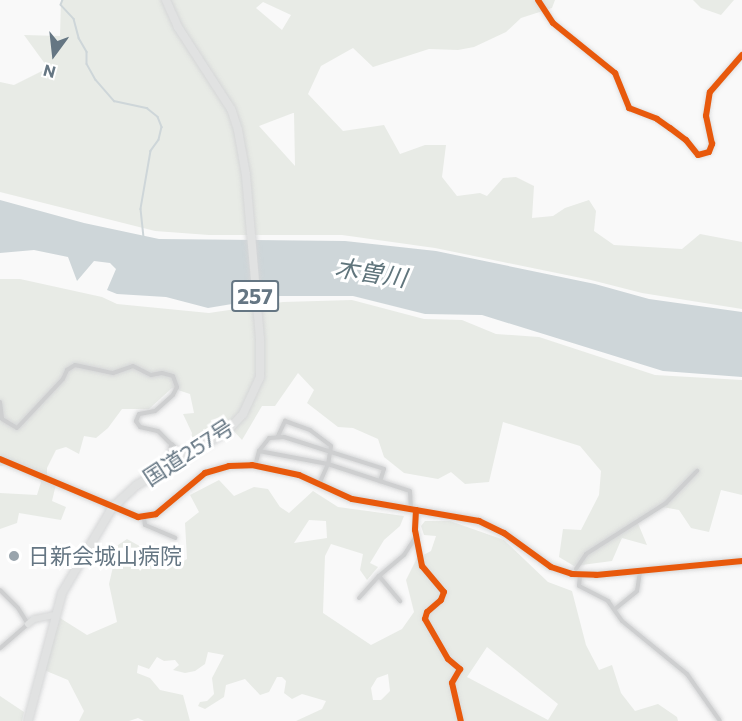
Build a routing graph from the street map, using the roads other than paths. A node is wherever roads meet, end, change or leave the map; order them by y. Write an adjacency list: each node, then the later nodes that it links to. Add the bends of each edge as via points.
1 (166, 0): 9 (highway, 国道257号 / 257, via 178,27 231,109 244,152 261,367 257,388 243,414 228,430)
2 (538, 0): 3 (street, via 552,23 615,73 628,108 657,119 686,140 698,155 709,152 712,144 706,116 710,92)
3 (742, 55)
4 (0, 402): 6 (street, via 2,419 17,428 75,365 109,373 133,366 151,375 162,373 176,379 176,391 155,411 139,414 136,421 140,427 158,430)
5 (278, 436): 7 (street, via 269,438); 8 (street); 8 (street, via 285,421 309,430 331,446)
6 (171, 444): 9 (street); 13 (street)
7 (259, 451): 11 (street); 12 (street)
8 (331, 452): 11 (street); 15 (street, via 384,469)
9 (184, 457): 13 (highway, 国道257号 / 257)
10 (0, 459): 17 (street)
11 (328, 464): 15 (street); 16 (street)
12 (255, 466): 16 (street, via 291,472); 19 (street, via 229,466 205,473 156,514)
13 (161, 470): 17 (highway, 国道257号 / 257, via 131,489)
14 (697, 471): 24 (street, via 666,503 586,554)
15 (380, 481): 18 (street, via 410,491)
16 (319, 484): 18 (street, via 352,499)
17 (112, 508): 19 (street); 30 (highway, 国道257号 / 257, via 62,593)
18 (414, 509): 20 (street); 24 (street, via 468,517 487,524 551,567)
19 (144, 518): 21 (street, via 145,525)
20 (417, 535): 25 (street, via 404,555); 34 (street, via 422,566 444,592 425,619 448,659 460,669 452,683)
21 (175, 538)
22 (742, 561): 23 (street)
23 (640, 571): 24 (street); 29 (street, via 637,591)
24 (578, 572): 29 (street, via 579,586)
25 (379, 576): 27 (street); 28 (street)
26 (0, 590): 31 (street)
27 (359, 598)
28 (400, 601)
29 (615, 609): 35 (street, via 622,621 687,674)
30 (55, 615): 31 (street); 33 (highway, 国道257号 / 257)
31 (28, 624): 32 (street)
32 (0, 648)
33 (28, 721)
34 (461, 721)
35 (720, 721)

